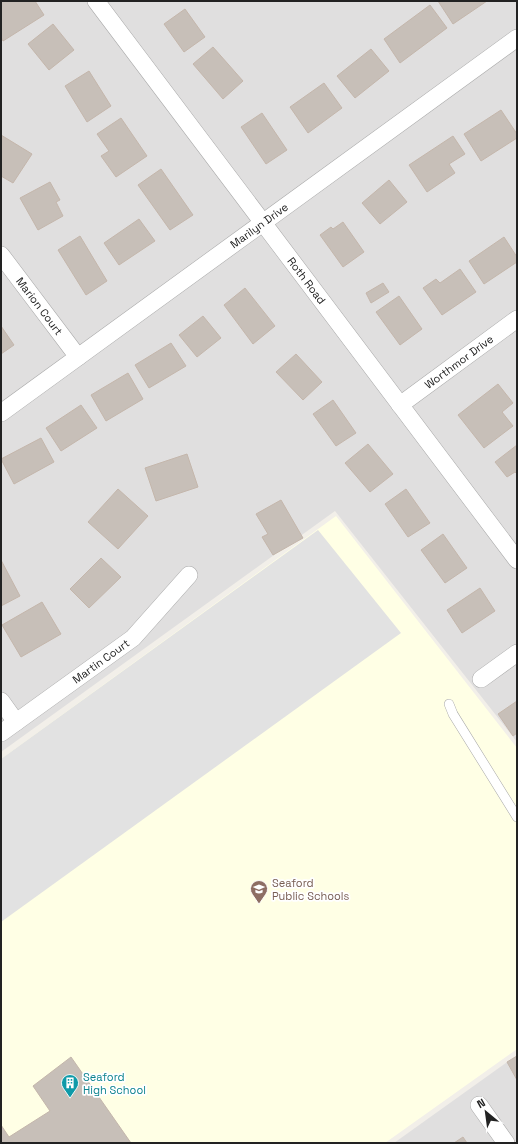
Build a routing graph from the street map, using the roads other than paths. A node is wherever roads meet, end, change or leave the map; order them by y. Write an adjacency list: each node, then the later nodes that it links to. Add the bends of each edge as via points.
1 (96, 1): 3 (street, Roth Road)
2 (517, 38): 3 (street, Marilyn Drive)
3 (263, 222): 6 (street, Marilyn Drive); 7 (street, Roth Road)
4 (1, 255): 6 (street, Marion Court)
5 (517, 319): 7 (street, Worthmor Drive)
6 (78, 357): 8 (street, Marilyn Drive)
7 (400, 405): 9 (street, Roth Road)
8 (1, 413)
9 (517, 560)
10 (189, 575): 15 (street, Martin Court, via 133,638)
11 (517, 653): 12 (street)
12 (481, 679)
13 (1, 701): 15 (street)
14 (449, 704): 17 (lane)
15 (16, 722): 16 (street, Martin Court)
16 (1, 733)
17 (517, 817)
18 (479, 1105): 19 (street)
19 (506, 1143)

